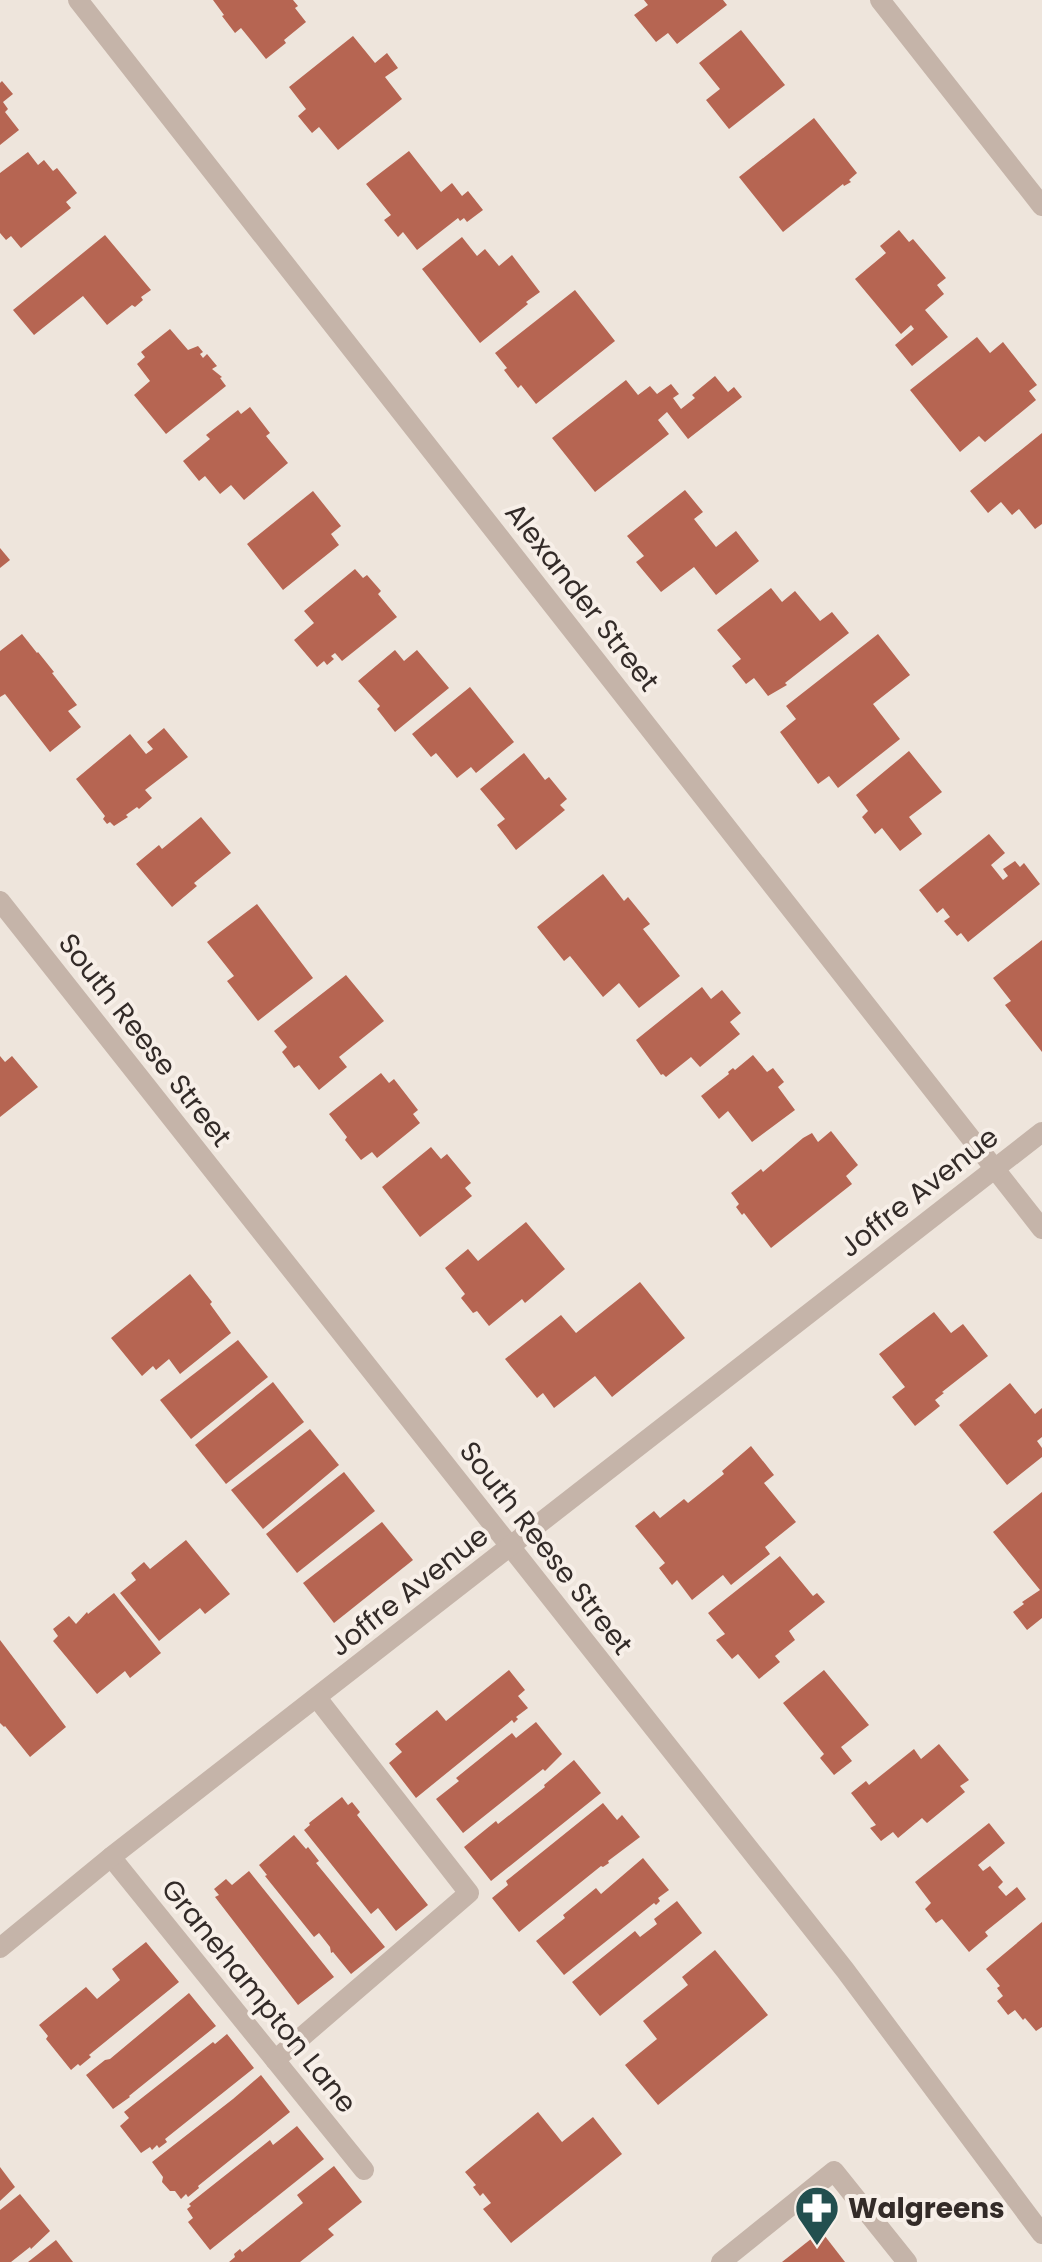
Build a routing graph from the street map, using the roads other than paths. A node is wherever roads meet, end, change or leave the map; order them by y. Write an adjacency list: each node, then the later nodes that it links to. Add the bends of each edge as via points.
1 (78, 0): 6 (street, Alexander Street)
2 (880, 0): 3 (street)
3 (1042, 206)
4 (0, 901): 8 (street, South Reese Street)
5 (1042, 1132): 6 (street, Joffre Avenue)
6 (995, 1168): 7 (street, Alexander Street); 8 (street, Joffre Avenue)
7 (1042, 1229)
8 (510, 1548): 9 (street, Joffre Avenue); 14 (street, South Reese Street, via 845,1970)
9 (317, 1698): 10 (street, Joffre Avenue); 12 (street, via 469,1893)
10 (111, 1857): 11 (street, Joffre Avenue); 12 (street, Granehampton Lane)
11 (0, 1948)
12 (275, 2060): 13 (street, Granehampton Lane)
13 (364, 2170)
14 (1042, 2234)
15 (721, 2262): 16 (street, via 834,2171)
16 (907, 2262)

